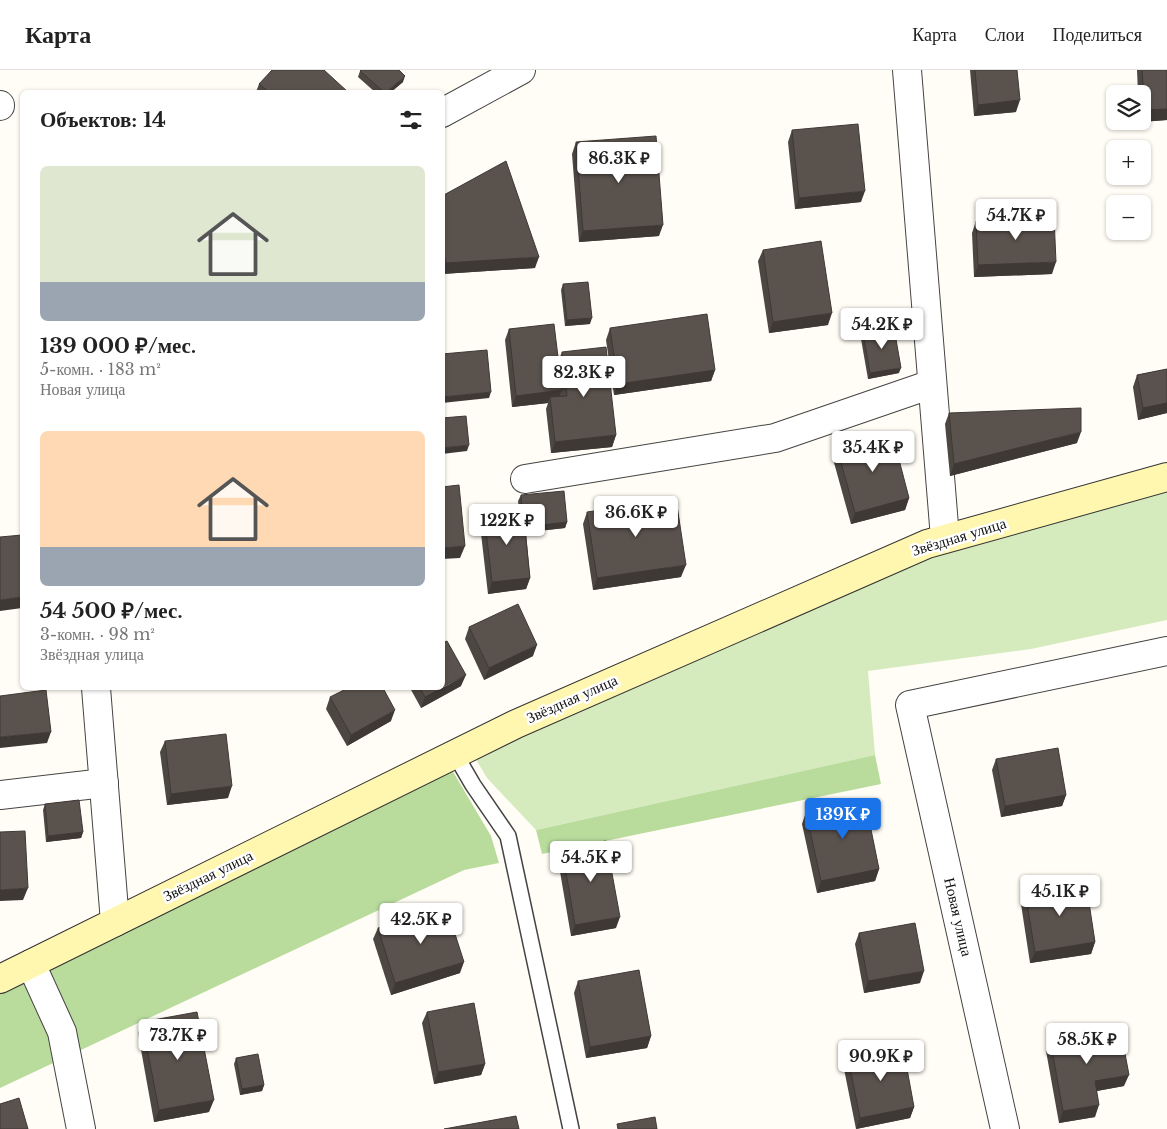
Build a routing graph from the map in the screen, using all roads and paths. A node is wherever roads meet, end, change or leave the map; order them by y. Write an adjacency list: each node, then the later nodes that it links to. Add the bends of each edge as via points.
1 (521, 70): 3 (street)
2 (907, 70): 4 (street)
3 (445, 111)
4 (932, 384): 6 (street, via 775,438); 7 (street)
5 (1167, 477): 7 (street, Звёздная улица)
6 (525, 479)
7 (945, 538): 10 (street, Звёздная улица, via 516,724)
8 (1167, 651): 18 (street, Новая улица, via 910,705)
9 (96, 690): 11 (street)
10 (455, 754): 13 (street, Звёздная улица); 17 (lane, via 508,836)
11 (104, 783): 12 (street); 13 (street)
12 (0, 795)
13 (114, 922): 14 (street, Звёздная улица)
14 (31, 964): 15 (street, Звёздная улица); 16 (street, via 62,1032)
15 (0, 979)
16 (81, 1129)
17 (571, 1129)
18 (1005, 1129)

